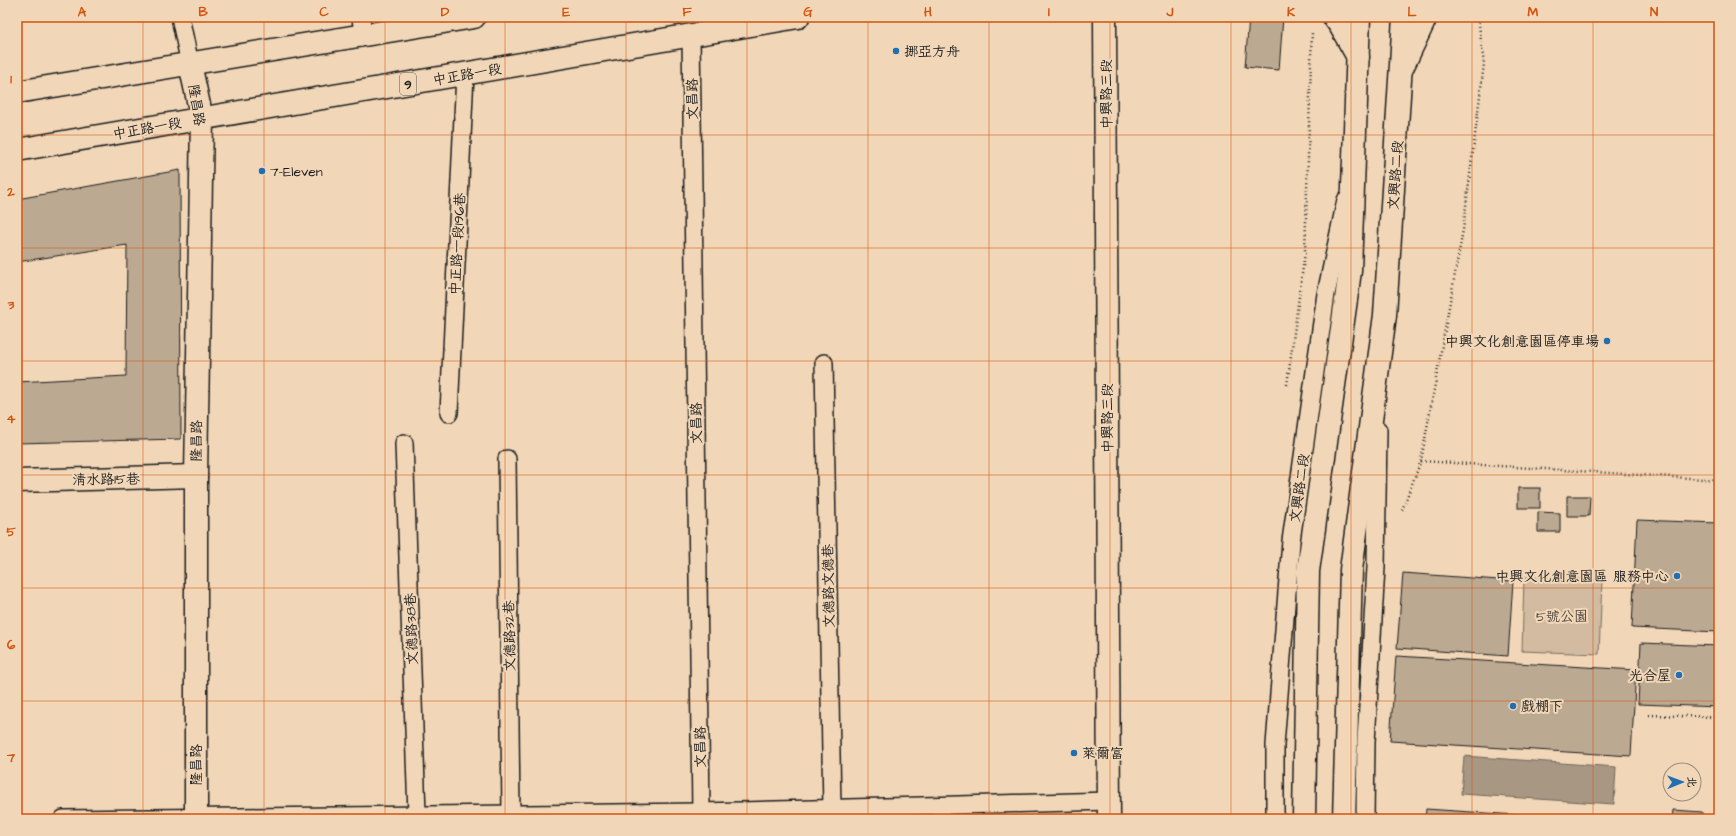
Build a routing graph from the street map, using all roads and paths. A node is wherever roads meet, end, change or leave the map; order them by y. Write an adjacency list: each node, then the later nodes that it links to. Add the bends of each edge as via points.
1 (180, 17): 13 (lane)
2 (474, 17): 10 (street)
3 (798, 17): 11 (street, 中正路一段 / 9)
4 (1105, 17): 33 (street, 中興路三段)
5 (1334, 17): 12 (street)
6 (1359, 17): 12 (street, 文興路二段)
7 (1404, 17): 14 (street, 文興路二段)
8 (1426, 17): 14 (street)
9 (1478, 17): 25 (path, via 1484,64 1463,230)
10 (362, 26): 13 (street)
11 (691, 35): 15 (street, 中正路一段 / 9); 34 (lane, 文昌路)
12 (1358, 57): 19 (street, 文興路二段)
13 (190, 64): 16 (street); 17 (street, 隆昌路)
14 (1402, 68): 20 (street, 文興路二段, via 1385,315)
15 (465, 74): 17 (street, 中正路一段 / 9); 22 (lane, 中正路一段196巷)
16 (17, 92)
17 (202, 119): 18 (street, 中正路一段 / 9); 26 (street, 隆昌路)
18 (17, 150)
19 (1354, 160): 40 (lane, 文興路二段, via 1326,294 1292,541 1275,745); 41 (street, 文興路二段, via 1350,271 1308,571)
20 (1379, 357): 42 (street, 文興路二段, via 1350,570); 43 (lane, 文興路二段, via 1376,567 1366,742)
21 (824, 363): 32 (lane, 文德路文德巷)
22 (449, 413)
23 (404, 444): 35 (lane, 文德路38巷)
24 (507, 459): 36 (lane, 文德路32巷)
25 (1421, 461): 27 (path); 29 (path)
26 (196, 476): 28 (street, 清水路15巷); 38 (street, 隆昌路)
27 (1719, 480)
28 (17, 481)
29 (1399, 517)
30 (1650, 715): 31 (path)
31 (1719, 717)
32 (832, 809): 33 (lane); 34 (lane)
33 (1109, 810)
34 (701, 812): 36 (lane)
35 (418, 814): 36 (lane); 37 (lane)
36 (511, 814)
37 (395, 817): 38 (lane)
38 (196, 818): 39 (lane)
39 (63, 819)
40 (1275, 819)
41 (1304, 819)
42 (1344, 819)
43 (1365, 819)

